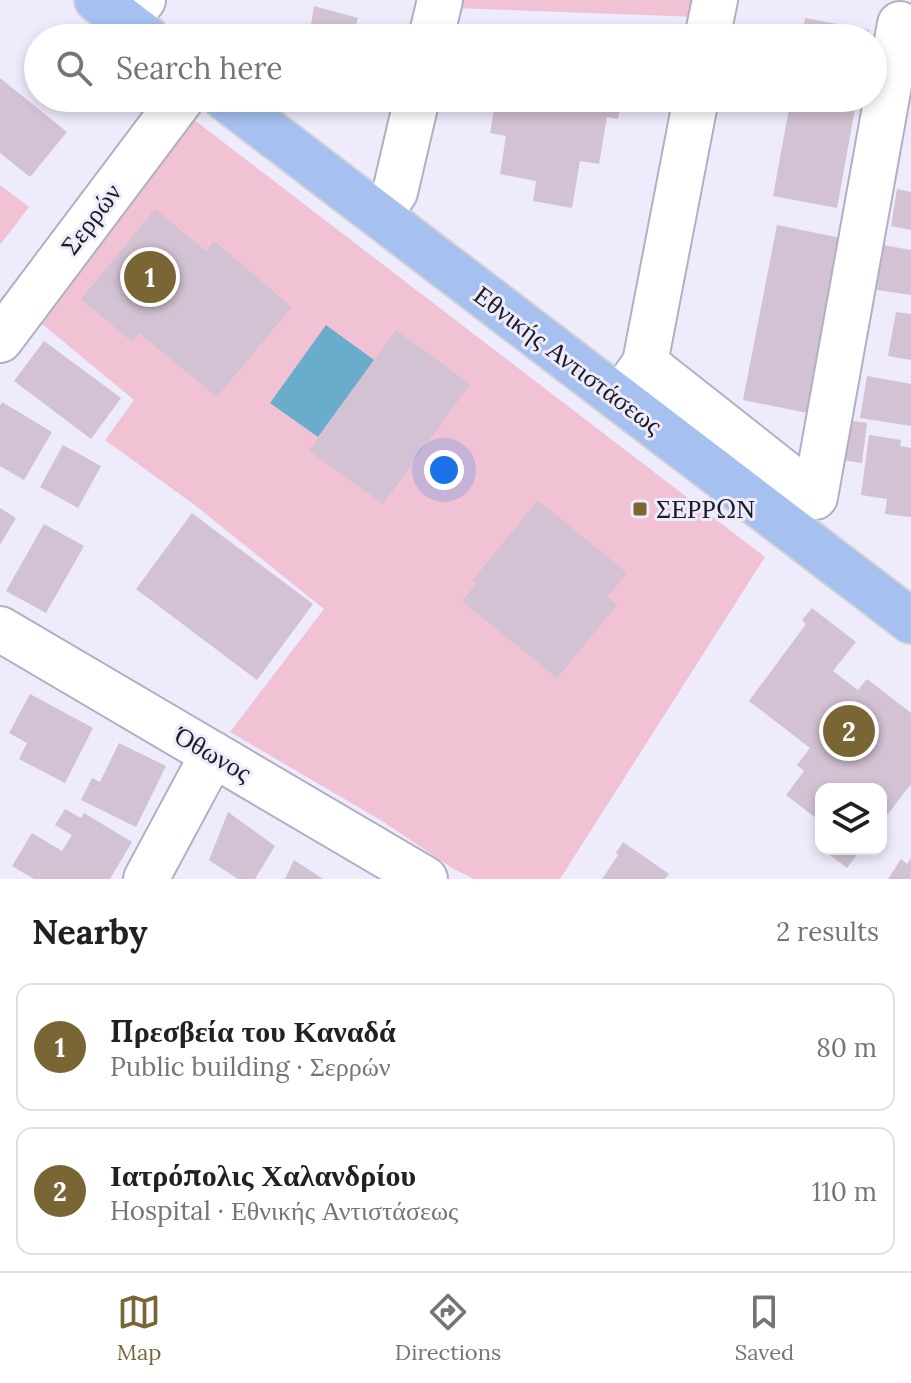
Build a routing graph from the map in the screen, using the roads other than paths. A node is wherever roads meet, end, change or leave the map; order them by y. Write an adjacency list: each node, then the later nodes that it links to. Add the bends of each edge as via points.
1 (440, 0): 3 (street)
2 (715, 0): 4 (street)
3 (434, 24)
4 (710, 24)
5 (900, 24): 6 (street)
6 (887, 90)
7 (171, 112): 13 (street, Σερρών)
8 (243, 112): 12 (main road, Εθνικής Αντιστάσεως)
9 (414, 112): 12 (street, via 395,192)
10 (693, 112): 14 (street)
11 (883, 112): 16 (street)
12 (379, 215): 15 (main road, Εθνικής Αντιστάσεως)
13 (0, 340)
14 (645, 363): 15 (street); 16 (street)
15 (620, 399): 16 (main road, Εθνικής Αντιστάσεως)
16 (803, 513): 17 (main road, Εθνικής Αντιστάσεως)
17 (911, 621)
18 (0, 629): 19 (street, Όθωνος)
19 (213, 754): 20 (street); 21 (street, Όθωνος)
20 (146, 879)
21 (425, 879)

